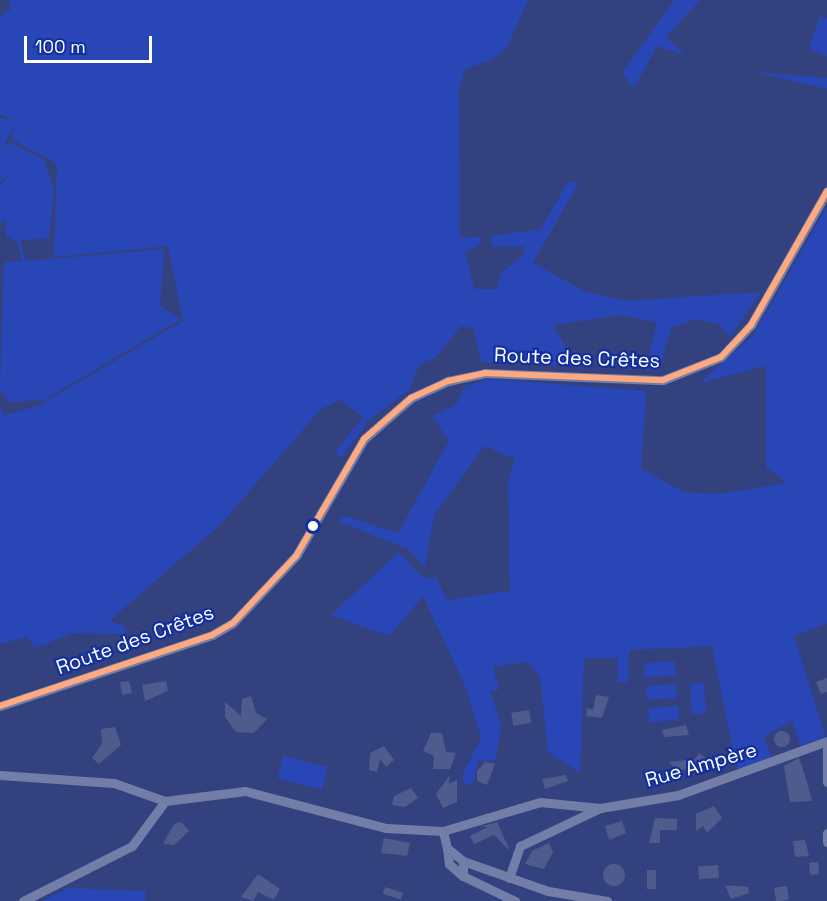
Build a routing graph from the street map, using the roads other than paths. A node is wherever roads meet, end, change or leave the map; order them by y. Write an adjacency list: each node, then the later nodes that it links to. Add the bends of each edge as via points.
1 (827, 191): 2 (street, Route des Crêtes, via 751,325 721,357 663,380 485,373 448,381 411,398 364,439 296,556 233,623 212,635)
2 (0, 706)
3 (827, 741): 8 (street, Rue Ampère, via 678,795)
4 (827, 748): 6 (street)
5 (0, 775): 7 (street, via 114,783)
6 (827, 782)
7 (165, 801): 9 (street, Rue Ampère, via 245,791 386,828); 16 (street, via 132,846)
8 (600, 808): 9 (street, Rue Ampère, via 540,802); 15 (street, via 520,846)
9 (443, 831): 12 (street)
10 (827, 833): 11 (street)
11 (827, 842)
12 (447, 848): 13 (street); 14 (street, via 449,864)
13 (463, 861): 14 (street); 15 (street)
14 (464, 876): 17 (street)
15 (509, 878): 18 (street)
16 (23, 901)
17 (515, 901)
18 (607, 901)

